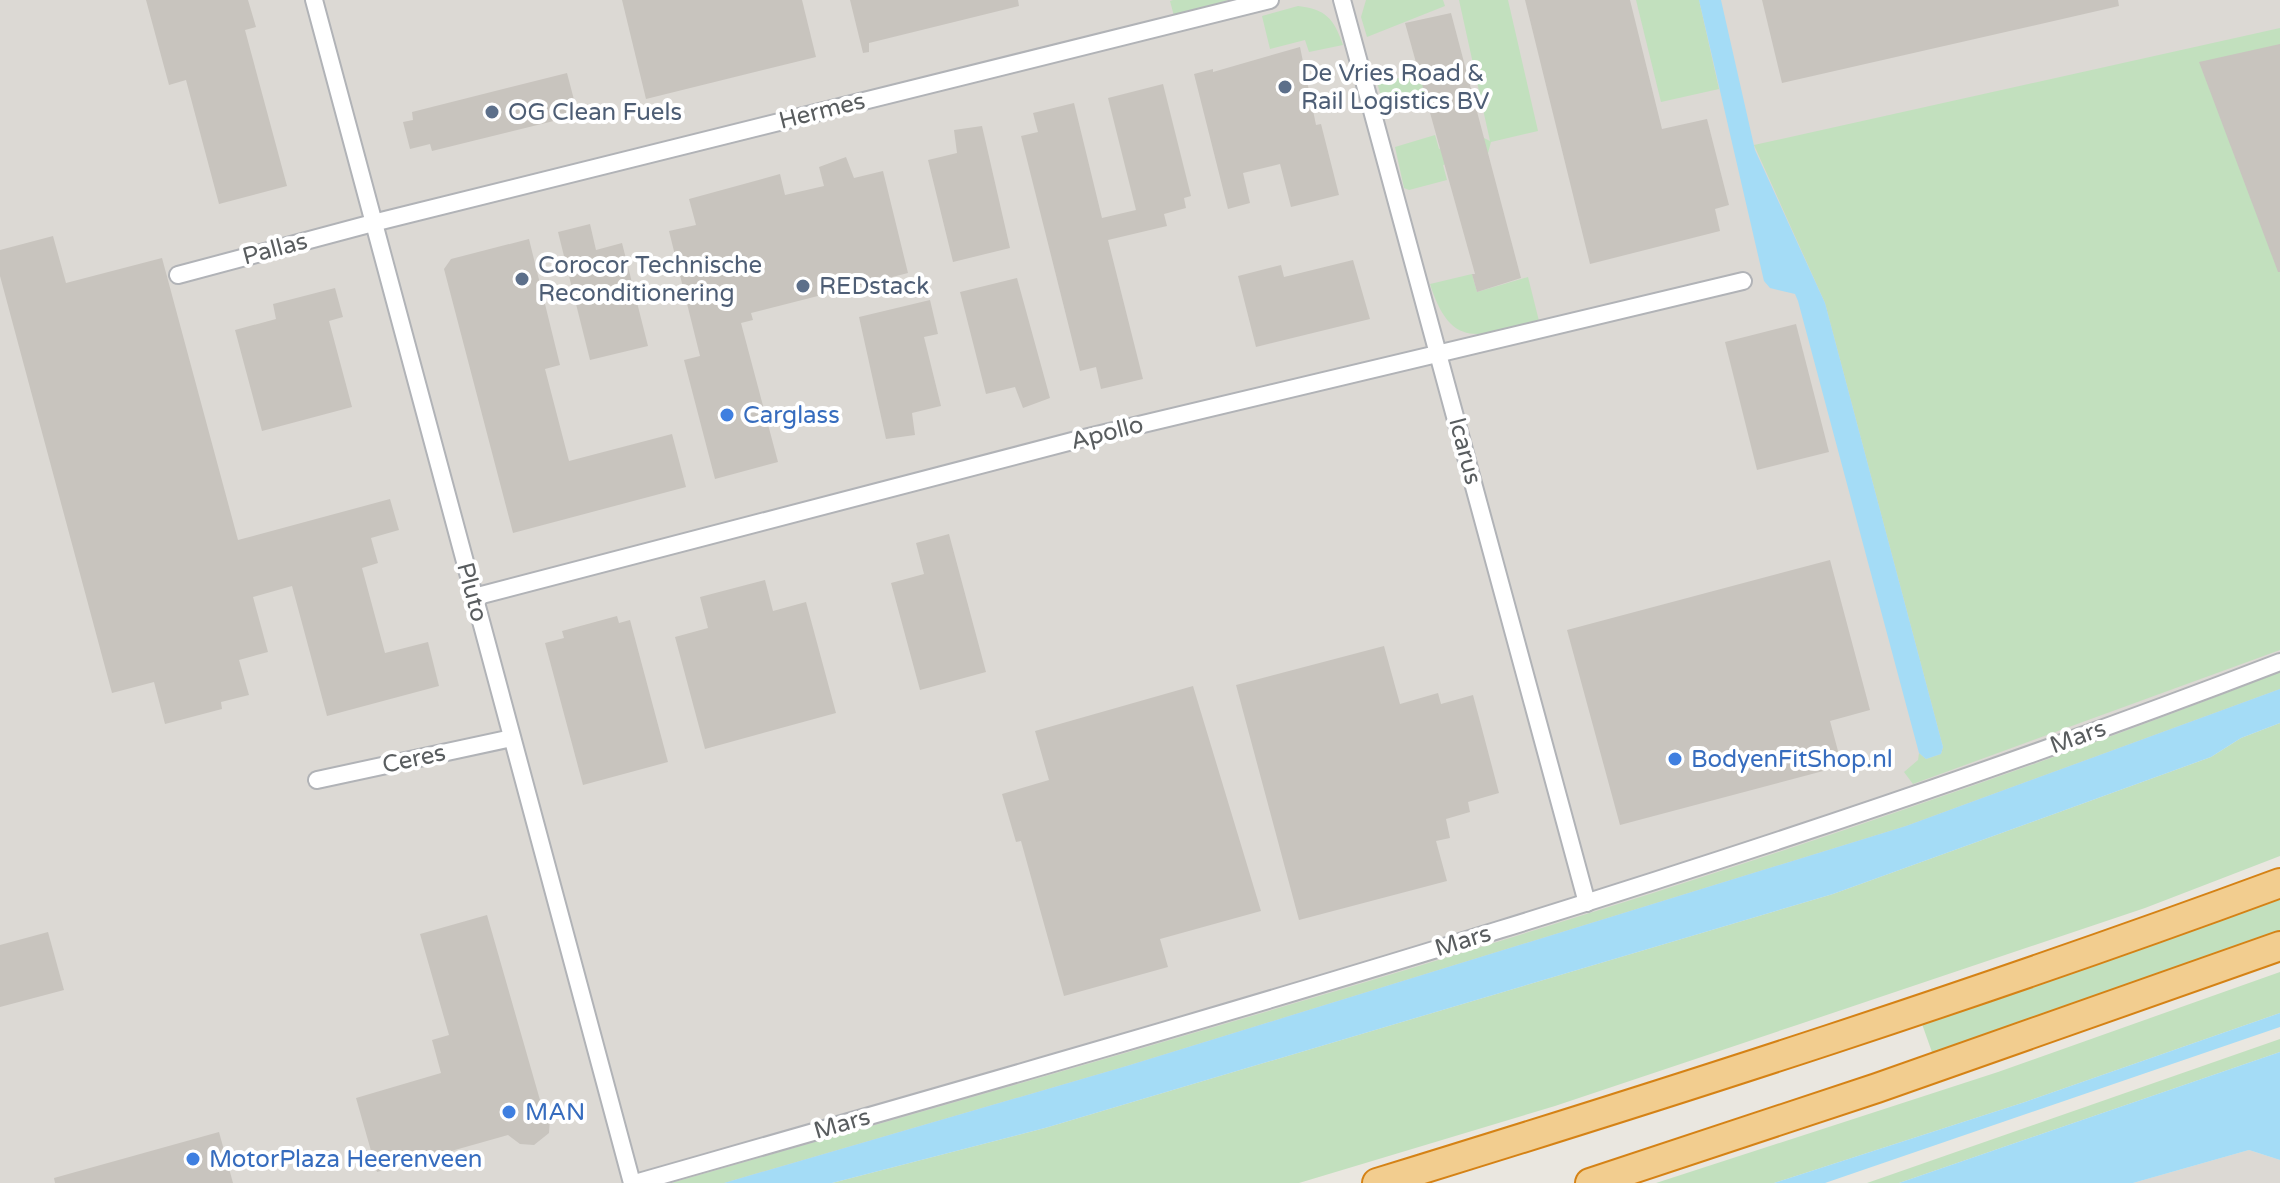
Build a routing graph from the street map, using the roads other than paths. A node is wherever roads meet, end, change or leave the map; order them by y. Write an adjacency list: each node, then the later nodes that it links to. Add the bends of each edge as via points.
1 (314, 0): 4 (street, Pluto)
2 (1270, 0): 4 (street, Hermes)
3 (1342, 0): 7 (street, Icarus)
4 (373, 223): 5 (street, Pallas); 8 (street, Pluto)
5 (178, 275)
6 (1743, 281): 7 (street, Apollo)
7 (1439, 354): 8 (street, Apollo, via 1080,439); 13 (street, Icarus)
8 (474, 597): 10 (street, Pluto)
9 (2280, 662): 13 (street, Mars, via 2063,743)
10 (512, 738): 11 (street, Ceres); 15 (street, Pluto)
11 (317, 780)
12 (2280, 883): 16 (highway, via 1697,1084)
13 (1587, 903): 15 (street, Mars, via 1261,1004)
14 (2280, 946): 17 (highway)
15 (633, 1183)
16 (1377, 1183)
17 (1590, 1183)

